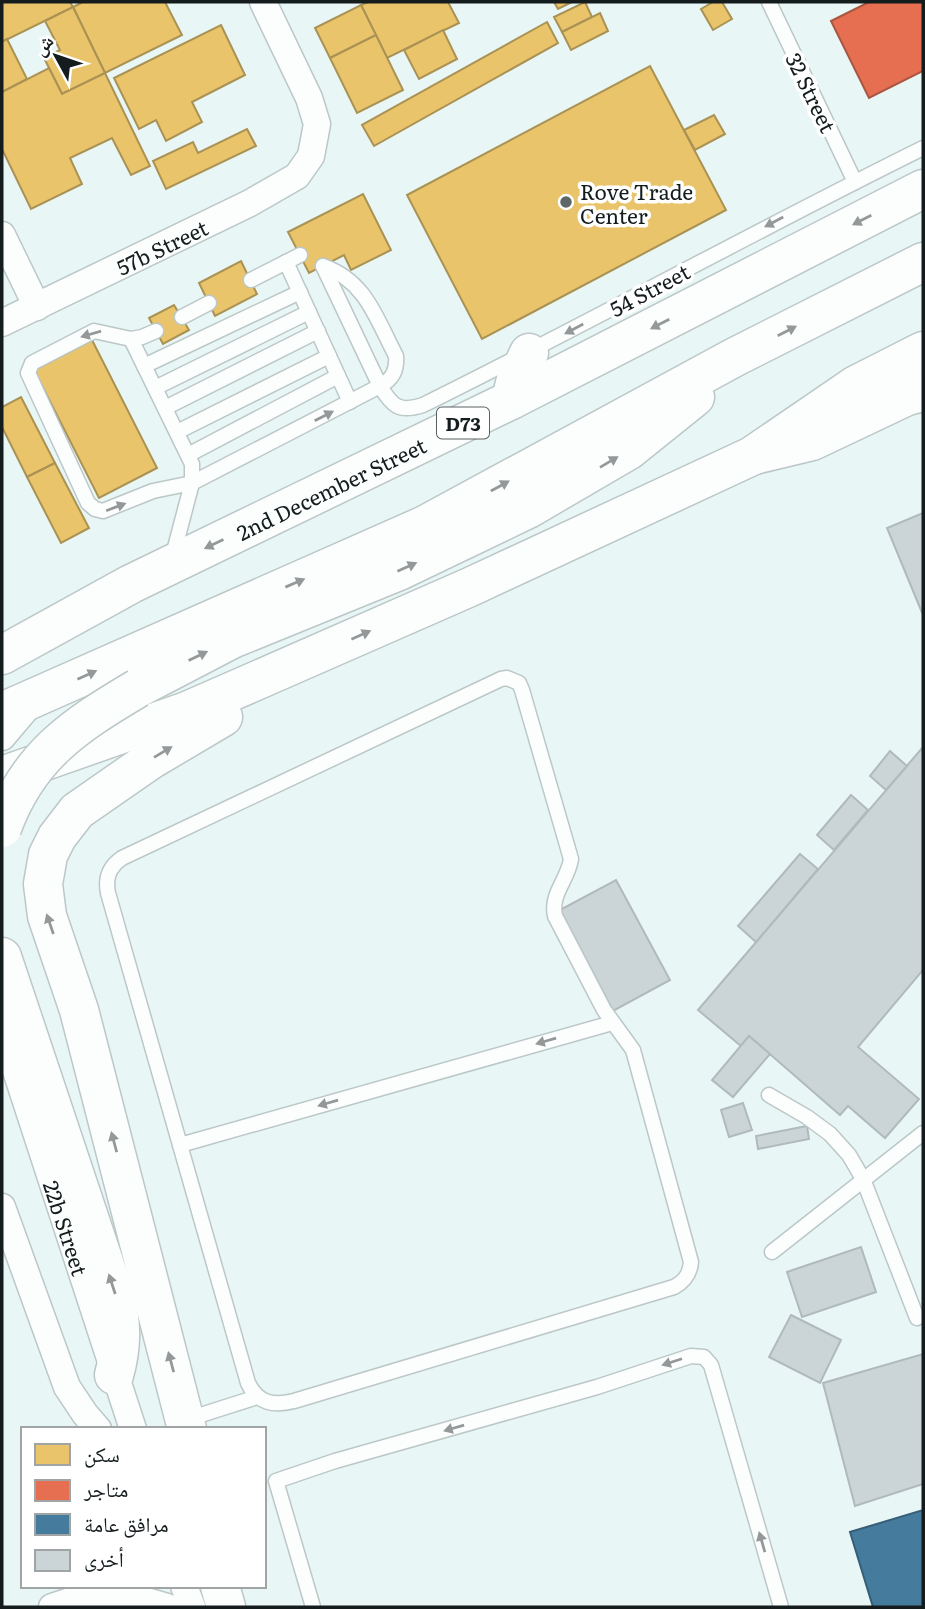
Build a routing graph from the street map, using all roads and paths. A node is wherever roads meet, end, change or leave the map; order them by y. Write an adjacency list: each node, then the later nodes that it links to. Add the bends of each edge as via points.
1 (263, 2): 13 (street, 57b Street, via 309,97 317,124 311,156 297,176)
2 (769, 2): 4 (lane, 32 Street)
3 (923, 148): 4 (lane, 54 Street)
4 (855, 182): 21 (lane, 54 Street, one-way to 21)
5 (923, 189): 29 (main road, 2nd December Street / D73, one-way to 29)
6 (2, 235): 13 (street)
7 (300, 255): 8 (lane)
8 (286, 261): 10 (lane); 11 (lane)
9 (923, 262): 23 (main road, one-way to 9)
10 (251, 280)
11 (300, 292): 14 (lane); 24 (lane)
12 (209, 303): 15 (lane)
13 (37, 307): 16 (street, 57b Street)
14 (309, 312): 18 (lane); 27 (lane)
15 (182, 317)
16 (2, 323)
17 (156, 331): 19 (lane)
18 (318, 331): 22 (lane); 31 (lane)
19 (131, 339): 24 (lane); 35 (lane, one-way to 35, via 94,331 32,363 31,383 88,503 95,509 111,510 153,491)
20 (923, 351): 34 (main road, via 856,385)
21 (528, 353): 26 (lane, 54 Street, via 410,410 389,401); 29 (main road)
22 (329, 356): 25 (lane); 32 (lane)
23 (735, 357): 39 (main road, one-way to 23, via 425,525); 43 (main road, one-way to 23, bridge, via 21,786 52,746 92,715 232,639 399,571 528,509 629,450 702,391)
24 (145, 366): 27 (lane)
25 (338, 376): 30 (lane); 33 (lane)
26 (380, 386): 26 (lane, via 323,266 341,272 357,285 396,356 394,374); 30 (lane)
27 (155, 388): 31 (lane)
28 (923, 392): 34 (main road, via 812,441)
29 (511, 400): 36 (main road, 2nd December Street / D73, one-way to 36)
30 (350, 402): 35 (lane, one-way to 30)
31 (165, 408): 32 (lane)
32 (177, 432): 33 (lane)
33 (188, 455): 35 (lane)
34 (752, 456): 37 (main road, one-way to 34)
35 (192, 483): 36 (lane)
36 (170, 566): 38 (main road, 2nd December Street / D73)
37 (322, 652): 42 (main road, via 187,711); 56 (main road, one-way to 37, via 79,1010 47,916 45,867 57,837 77,811 152,760 268,693)
38 (2, 655)
39 (39, 697): 40 (main road); 41 (street)
40 (2, 712)
41 (2, 737)
42 (2, 776)
43 (2, 828)
44 (6, 968): 54 (main road, one-way to 44, via 121,1335 116,1295)
45 (612, 1023): 49 (lane, one-way to 49); 49 (lane, via 555,916 553,900 570,859 522,690 514,679 500,678 113,864 106,883 108,893); 55 (lane, via 639,1066 691,1262 687,1277 674,1287 294,1401 271,1404)
46 (2, 1028): 54 (street, 22b Street)
47 (769, 1095): 50 (lane, via 830,1134)
48 (923, 1133): 50 (lane)
49 (180, 1145): 55 (lane, via 248,1383)
50 (863, 1179): 52 (lane); 53 (lane)
51 (2, 1207): 57 (street, via 67,1387)
52 (772, 1252)
53 (917, 1318)
54 (114, 1375): 58 (street, 22b Street)
55 (257, 1397): 56 (lane)
56 (186, 1424)
57 (96, 1427)
58 (132, 1427)
59 (185, 1588): 65 (street)
60 (204, 1588): 66 (street)
61 (221, 1588): 67 (main road)
62 (99, 1591): 63 (street); 64 (street)
63 (52, 1607)
64 (167, 1607)
65 (192, 1607)
66 (210, 1607)
67 (226, 1607)
68 (313, 1607): 69 (lane, one-way to 68, via 711,1365 704,1357 691,1356 276,1481)
69 (781, 1607)

